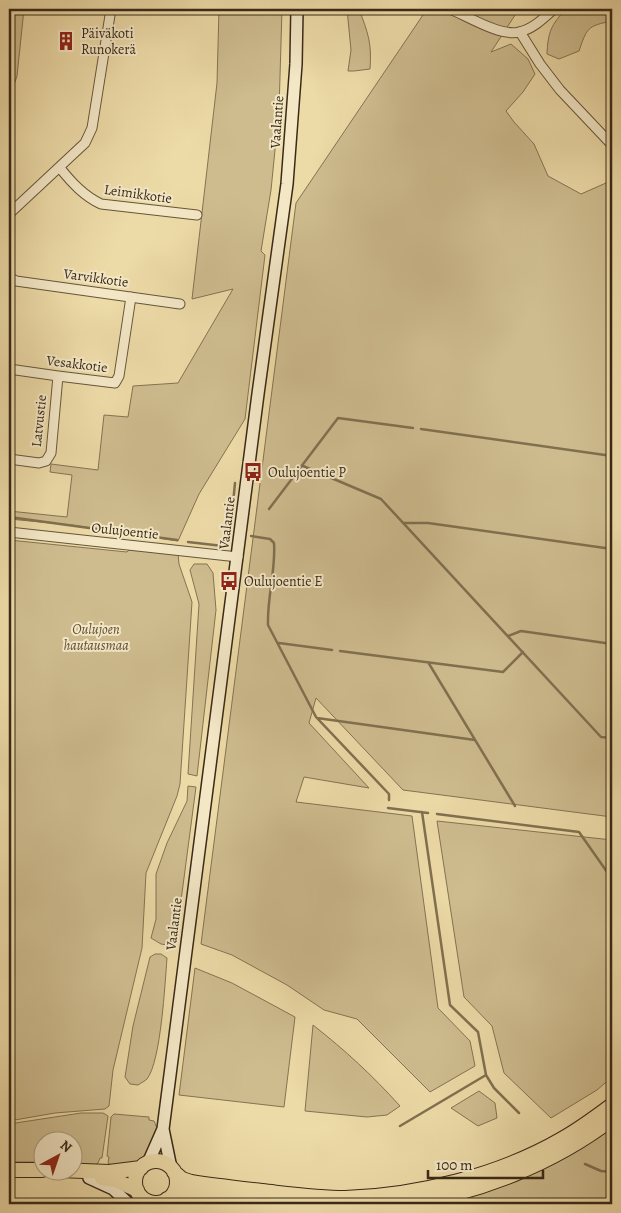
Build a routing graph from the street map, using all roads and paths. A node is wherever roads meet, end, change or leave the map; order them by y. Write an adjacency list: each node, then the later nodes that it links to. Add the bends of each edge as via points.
1 (111, 9): 7 (street, via 92,128 85,143)
2 (298, 9): 17 (street, Vaalantie, via 287,184)
3 (450, 9): 5 (street, via 502,31)
4 (554, 9): 5 (street, via 537,24)
5 (520, 32): 6 (street, via 560,90)
6 (612, 146)
7 (60, 168): 8 (street); 9 (street, Leimikkotie, via 79,190 101,204)
8 (9, 214)
9 (197, 215)
10 (9, 276): 11 (street, Varvikkotie, via 16,280)
11 (131, 297): 12 (street, Varvikkotie); 14 (street, Vesakkotie, via 120,376 115,383)
12 (180, 304)
13 (9, 369): 14 (street, Vesakkotie)
14 (58, 376): 15 (street, Latvustie, via 51,453 46,461 39,463)
15 (9, 459)
16 (9, 532): 17 (street, Oulujoentie)
17 (238, 556): 20 (street, Vaalantie)
18 (612, 1105): 24 (main road, via 531,1156 491,1171 389,1195 300,1196 191,1182)
19 (612, 1119): 31 (main road, via 537,1165 497,1181 429,1201)
20 (163, 1129): 21 (street, Vaalantie); 24 (street, Vaalantie)
21 (144, 1166): 24 (main road, via 163,1162); 26 (main road); 27 (main road, via 136,1176)
22 (9, 1170): 23 (main road)
23 (32, 1170)
24 (173, 1170): 28 (main road, via 176,1186 172,1196)
25 (82, 1173): 26 (main road)
26 (115, 1180): 27 (main road); 29 (street)
27 (141, 1197): 28 (main road, via 152,1202)
28 (164, 1202): 30 (main road, via 178,1195 197,1194)
29 (129, 1204)
30 (284, 1204)
31 (405, 1204)

